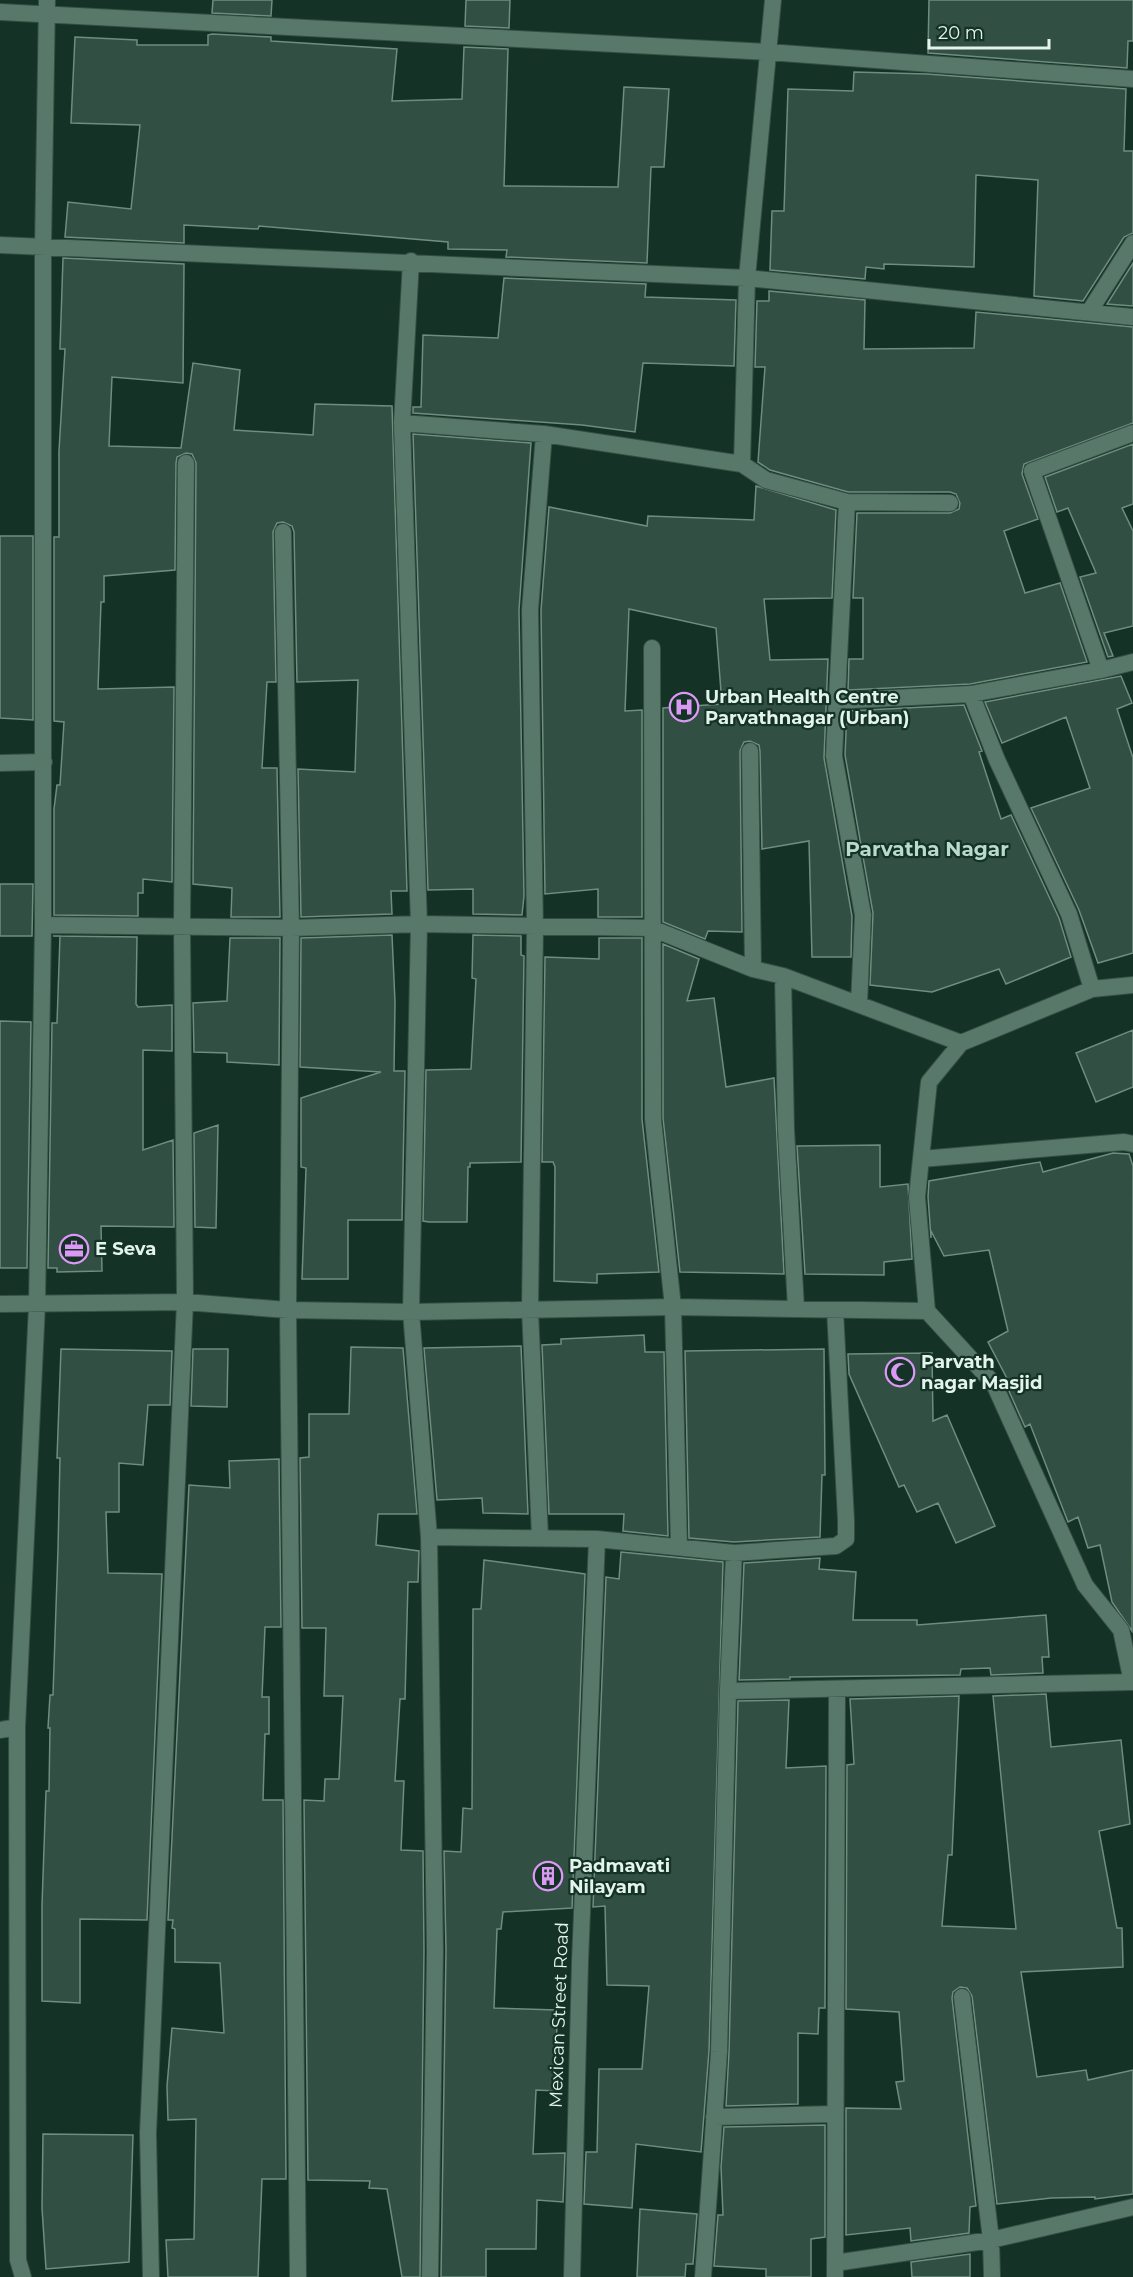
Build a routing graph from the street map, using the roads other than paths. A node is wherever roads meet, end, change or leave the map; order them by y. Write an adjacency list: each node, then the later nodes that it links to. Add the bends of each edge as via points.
1 (772, 0): 4 (street)
2 (46, 8): 3 (street); 4 (street); 8 (street)
3 (0, 12)
4 (768, 52): 5 (street); 10 (street)
5 (1133, 79)
6 (1133, 243): 11 (street)
7 (0, 245): 8 (street)
8 (43, 248): 9 (street); 27 (street)
9 (411, 261): 10 (street); 13 (street)
10 (747, 278): 11 (street); 17 (street)
11 (1089, 312): 12 (street)
12 (1133, 317)
13 (402, 423): 15 (street); 29 (street)
14 (1133, 433): 23 (street, via 1032,471)
15 (544, 434): 17 (street); 33 (street, via 530,610)
16 (186, 464): 31 (street)
17 (742, 464): 18 (street, via 766,480)
18 (847, 502): 19 (street); 25 (street)
19 (950, 503)
20 (283, 532): 32 (street)
21 (652, 648): 34 (street)
22 (1133, 662): 23 (street)
23 (1101, 670): 24 (street)
24 (971, 694): 25 (street); 38 (street, via 1069,914)
25 (835, 701): 39 (street, via 834,756 863,915)
26 (750, 750): 35 (street)
27 (44, 762): 28 (street); 30 (street)
28 (0, 763)
29 (418, 924): 32 (street); 33 (street); 52 (street)
30 (43, 925): 31 (street); 45 (street)
31 (182, 925): 32 (street); 43 (street)
32 (291, 928): 48 (street)
33 (535, 928): 34 (street); 49 (street)
34 (651, 928): 35 (street); 46 (street, via 653,1119)
35 (753, 969): 36 (street)
36 (783, 976): 39 (street); 47 (street)
37 (1133, 984): 38 (street)
38 (1092, 989): 40 (street)
39 (859, 1004): 40 (street)
40 (961, 1043): 42 (street, via 929,1082)
41 (1133, 1144): 42 (street)
42 (921, 1159): 51 (street, via 917,1197)
43 (185, 1302): 45 (street); 48 (street); 69 (street, via 148,2133)
44 (0, 1304): 45 (street)
45 (37, 1305): 61 (street)
46 (673, 1307): 47 (street); 49 (street); 56 (street)
47 (796, 1308): 50 (street)
48 (288, 1310): 52 (street); 70 (street)
49 (530, 1310): 52 (street); 54 (street)
50 (836, 1310): 51 (street); 57 (street, via 846,1539 827,1548)
51 (927, 1311): 58 (street, via 994,1384 1085,1585 1121,1630)
52 (411, 1312): 53 (street)
53 (429, 1537): 54 (street); 71 (street, via 435,1951)
54 (540, 1537): 55 (street)
55 (597, 1539): 56 (street); 72 (street, Mexican Street Road)
56 (679, 1546): 57 (street)
57 (734, 1553): 60 (street)
58 (1132, 1682): 59 (street)
59 (837, 1689): 60 (street); 63 (street)
60 (728, 1690): 64 (street)
61 (8, 1728): 68 (street, via 18,2260)
62 (962, 1997): 66 (street)
63 (835, 2114): 64 (street); 67 (street)
64 (714, 2117): 73 (street)
65 (1133, 2207): 66 (street)
66 (991, 2240): 67 (street); 74 (street)
67 (835, 2270)
68 (23, 2277)
69 (151, 2277)
70 (298, 2277)
71 (430, 2277)
72 (572, 2277)
73 (704, 2277)
74 (992, 2277)

